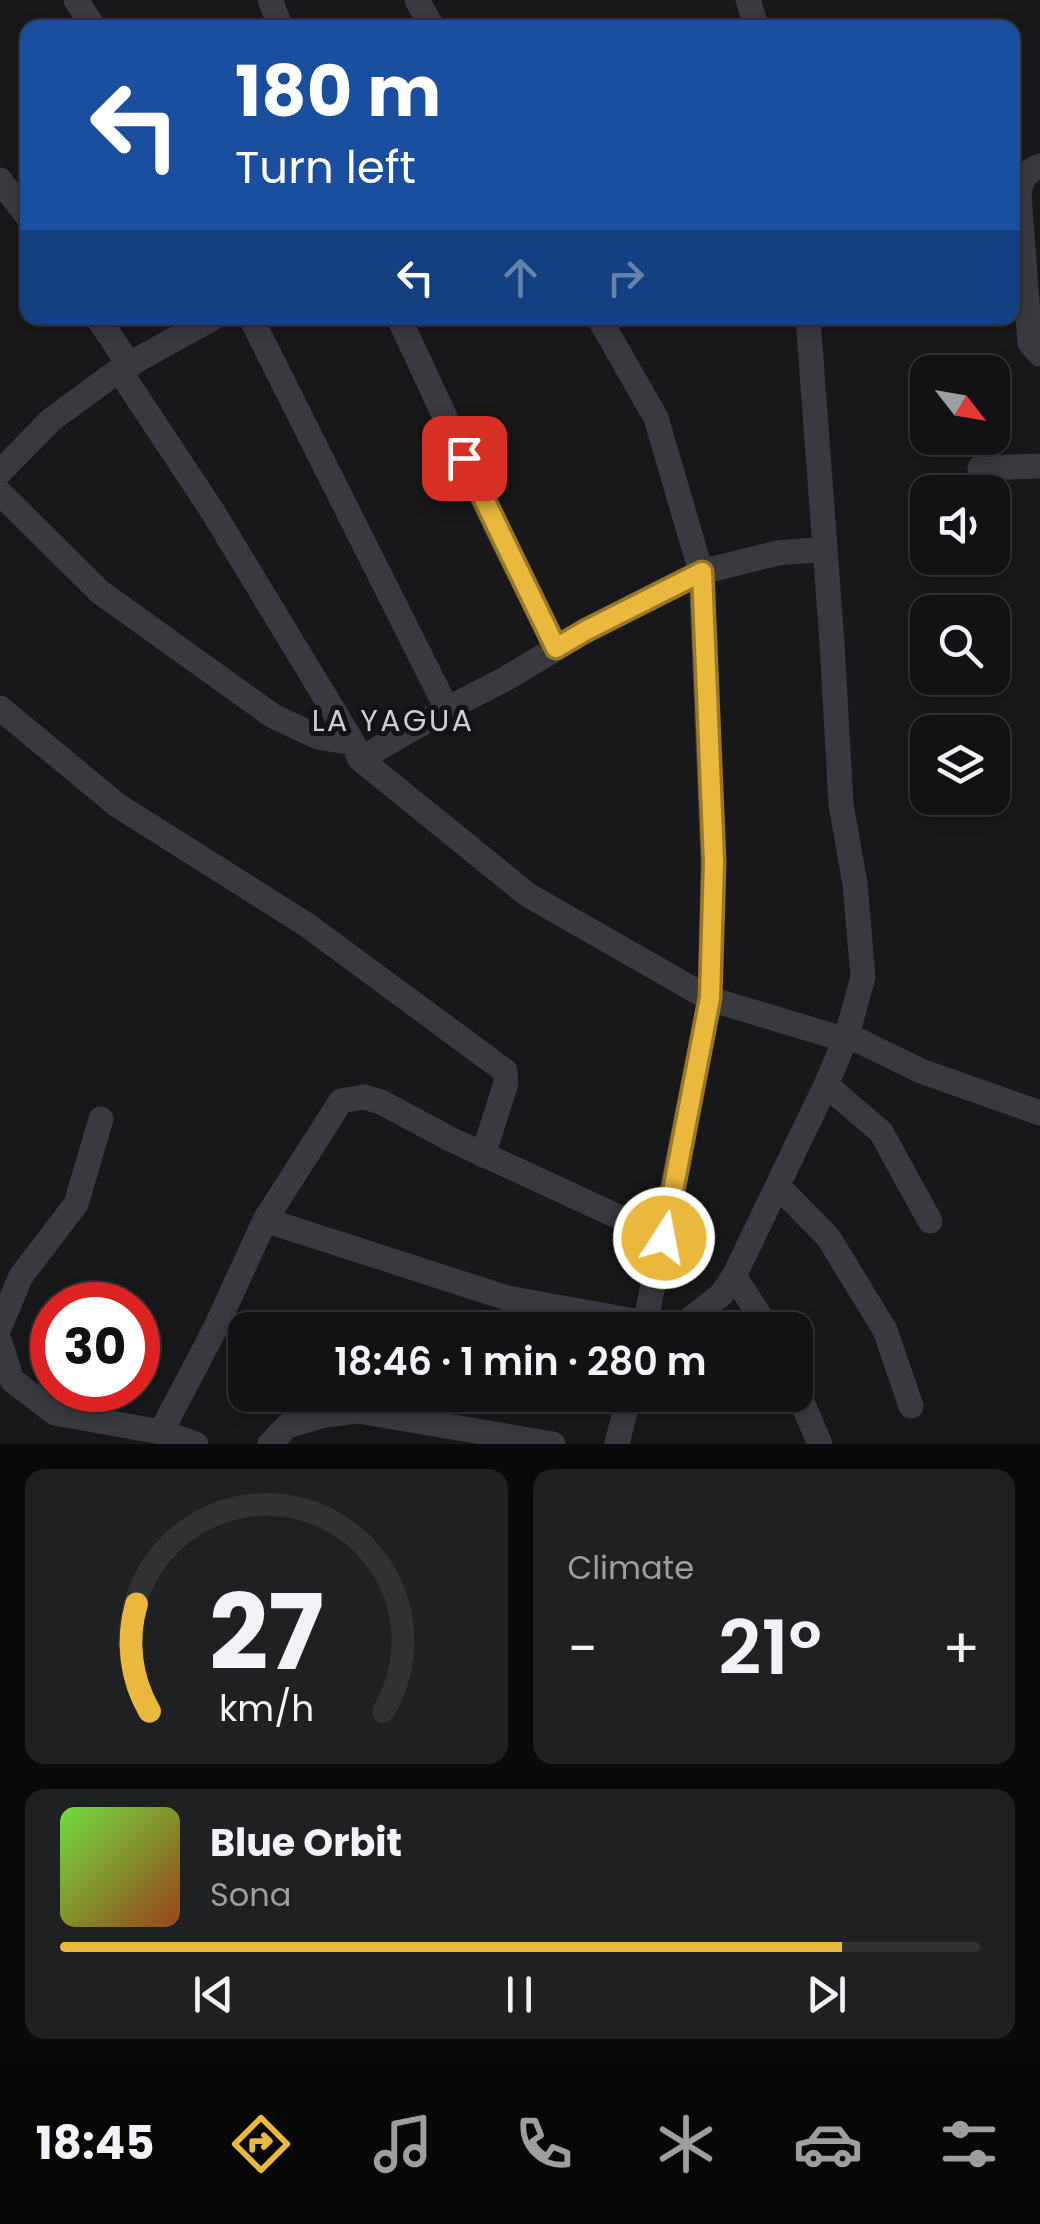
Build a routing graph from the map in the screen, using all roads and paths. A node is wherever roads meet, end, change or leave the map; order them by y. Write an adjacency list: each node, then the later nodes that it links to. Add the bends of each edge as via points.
1 (1040, 166): 3 (street, via 1022,179)
2 (0, 180): 4 (street)
3 (1020, 189)
4 (20, 206)
5 (1020, 208): 12 (street, via 1030,343)
6 (102, 325): 13 (street)
7 (200, 325): 13 (street)
8 (254, 325): 22 (street)
9 (401, 325): 20 (street)
10 (603, 325): 19 (street, via 656,418)
11 (809, 325): 18 (street)
12 (1040, 354)
13 (125, 368): 16 (street, via 51,420); 23 (street)
14 (1040, 466): 15 (street)
15 (980, 468)
16 (0, 472)
17 (0, 492): 23 (street, via 100,592 272,716)
18 (825, 549): 19 (street); 25 (street, via 841,804 856,884 862,976)
19 (702, 572): 20 (street); 24 (street, via 714,862)
20 (556, 648): 22 (street)
21 (0, 708): 29 (street, via 118,806 307,925 505,1071)
22 (446, 709): 23 (street)
23 (357, 751): 24 (street, via 528,895)
24 (710, 998): 25 (street); 33 (street)
25 (847, 1035): 26 (street); 27 (street)
26 (826, 1085): 30 (street); 32 (street, via 881,1132)
27 (1040, 1113)
28 (101, 1120): 39 (street, via 76,1204 20,1276)
29 (483, 1155): 31 (street, via 381,1102 341,1100); 33 (street)
30 (778, 1186): 34 (street); 41 (street, via 828,1237 885,1330)
31 (265, 1220): 35 (street, via 507,1298); 44 (street)
32 (930, 1220)
33 (664, 1238): 36 (street)
34 (734, 1276): 37 (street); 38 (street)
35 (576, 1312)
36 (648, 1312)
37 (699, 1312)
38 (757, 1312)
39 (0, 1326)
40 (0, 1342): 44 (street, via 12,1380 55,1413)
41 (910, 1406)
42 (625, 1412): 48 (street)
43 (806, 1412): 49 (street)
44 (161, 1432): 45 (street)
45 (196, 1444)
46 (270, 1444): 47 (street, via 287,1426 358,1411)
47 (553, 1444)
48 (618, 1444)
49 (820, 1444)

